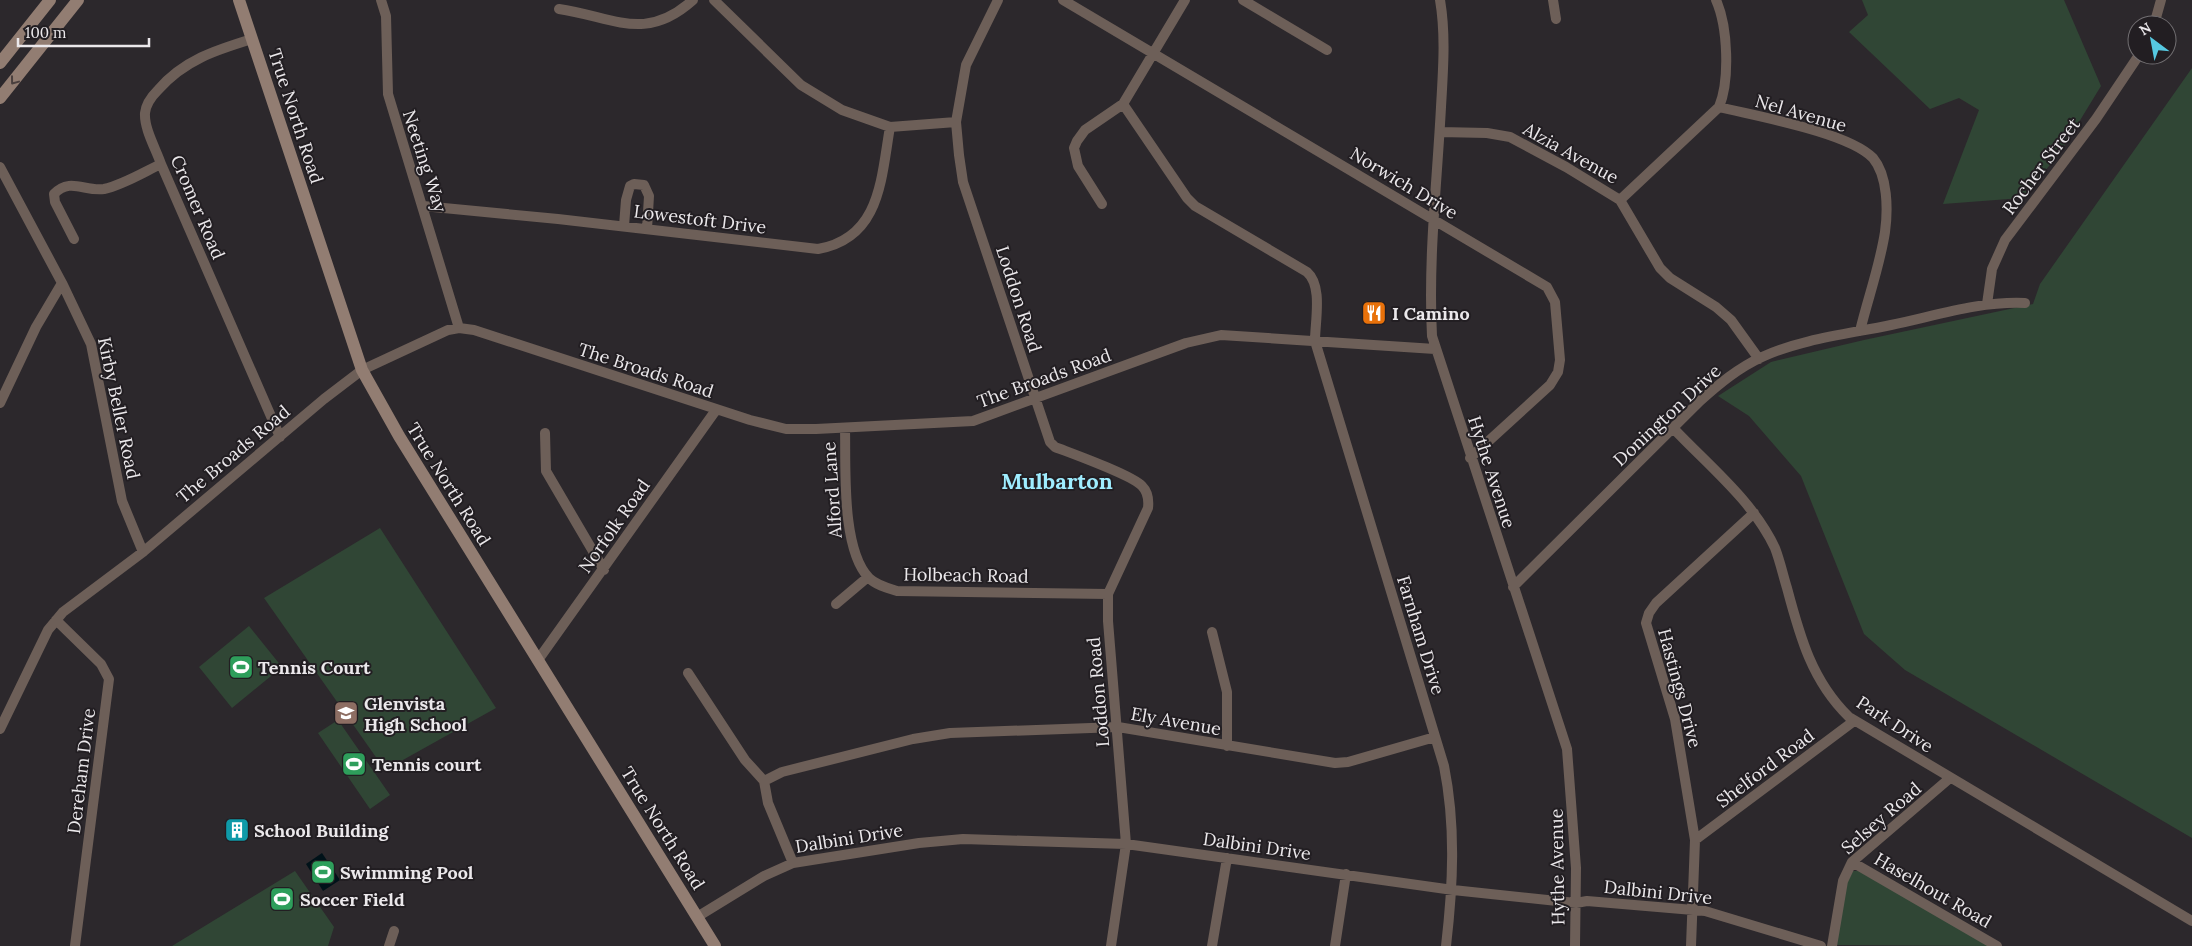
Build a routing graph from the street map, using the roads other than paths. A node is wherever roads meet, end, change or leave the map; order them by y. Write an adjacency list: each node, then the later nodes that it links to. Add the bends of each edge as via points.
1 (50, 0): 21 (main road)
2 (78, 0): 23 (main road, one-way to 23)
3 (239, 0): 18 (main road, True North Road)
4 (381, 0): 33 (street, Neeting Way, via 386,16 388,94)
5 (693, 0): 15 (street, via 666,20 647,25)
6 (714, 0): 27 (street, via 801,85 842,110)
7 (998, 0): 26 (street, Loddon Road, via 966,65)
8 (1063, 0): 20 (street, Norwich Drive)
9 (1186, 0): 20 (street)
10 (1243, 0): 19 (street)
11 (1440, 0): 28 (street, Hythe Avenue, via 1444,39)
12 (1553, 0): 17 (street)
13 (1716, 0): 25 (street, via 1726,64)
14 (2162, 0): 16 (street)
15 (559, 9)
16 (2157, 15)
17 (1556, 19)
18 (252, 39): 29 (street, Cromer Road, via 191,61 153,96 146,107 145,121); 46 (main road, True North Road)
19 (1327, 50)
20 (1154, 53): 24 (street); 34 (street, Norwich Drive)
21 (0, 63)
22 (2132, 65): 40 (street, Rocher Street, via 2005,240 1992,269)
23 (0, 98)
24 (1123, 104): 32 (street, via 1085,130 1074,148 1078,166); 43 (street, Farnham Drive, via 1195,206 1310,275 1316,290)
25 (1719, 107): 31 (street); 42 (street, Nel Avenue, via 1827,135 1863,150 1874,159 1885,188 1886,225)
26 (956, 122): 27 (street); 47 (street, Loddon Road, via 963,182)
27 (890, 126): 36 (street, Lowestoft Drive, via 871,213 847,240 833,246 818,249)
28 (1440, 132): 31 (street, Alzia Avenue, via 1510,137 1566,166); 34 (street, Hythe Avenue)
29 (161, 164): 37 (street, via 103,189 70,185 60,188 54,194 55,202); 53 (street, Cromer Road)
30 (0, 167): 38 (street, Kirby Beller Road)
31 (1620, 200): 45 (street, Alzia Avenue, via 1660,268 1731,320)
32 (1102, 204)
33 (423, 206): 35 (street, Lowestoft Drive); 41 (street, Neeting Way)
34 (1434, 219): 44 (street, Hythe Avenue, via 1431,307); 54 (street, Norwich Drive, via 1540,282 1547,287 1555,302 1560,360 1556,378)
35 (624, 226): 36 (street, Lowestoft Drive); 36 (street, via 627,191 630,186 639,184 644,185 649,196)
36 (647, 229)
37 (74, 239)
38 (62, 283): 48 (street, via 36,327); 56 (street, Kirby Beller Road, via 91,344 122,501)
39 (2025, 302): 40 (street, Donington Drive)
40 (1987, 304): 42 (street, Donington Drive)
41 (459, 328): 46 (street, The Broads Road, via 437,334); 49 (street, The Broads Road, via 474,330)
42 (1860, 331): 45 (street, Donington Drive)
43 (1315, 341): 44 (street, The Broads Road); 47 (street, The Broads Road, via 1221,335 1204,338); 69 (street, Farnham Drive)
44 (1435, 349): 54 (street, Hythe Avenue)
45 (1759, 358): 51 (street, Donington Drive, via 1716,386)
46 (362, 370): 53 (street, The Broads Road); 64 (main road, True North Road, via 398,436)
47 (1034, 399): 50 (street, The Broads Road, via 962,423); 60 (street, Loddon Road, via 1046,433 1055,447 1134,480 1146,490 1148,508)
48 (0, 403)
49 (716, 410): 50 (street, The Broads Road, via 786,429); 57 (street, Norfolk Road)
50 (844, 428): 58 (street, Alford Lane, via 849,527 857,558)
51 (1674, 429): 55 (street, Park Drive); 59 (street, Donington Drive)
52 (545, 433): 57 (street, via 546,471)
53 (280, 437): 56 (street, The Broads Road)
54 (1470, 458): 59 (street, Hythe Avenue)
55 (1754, 513): 66 (street, Park Drive, via 1777,554 1805,652 1814,671 1831,698); 73 (street, Hastings Drive, via 1656,603 1646,623 1675,719)
56 (143, 552): 62 (street, The Broads Road)
57 (604, 570): 64 (street, Norfolk Road)
58 (868, 577): 60 (street, Holbeach Road, via 896,591); 61 (street)
59 (1513, 587): 80 (street, Hythe Avenue, via 1569,762)
60 (1108, 594): 67 (street, Loddon Road)
61 (836, 604)
62 (56, 620): 68 (street, The Broads Road, via 42,641); 85 (street, Dereham Drive, via 101,664 109,679)
63 (1212, 632): 70 (street, via 1227,692)
64 (538, 660): 82 (main road, True North Road)
65 (688, 673): 72 (street, via 745,760)
66 (1854, 721): 71 (street, Park Drive); 73 (street, Shelford Road)
67 (1118, 727): 70 (street, Ely Avenue); 72 (street, Ely Avenue, via 929,736 782,772); 74 (street, Loddon Road)
68 (0, 729)
69 (1434, 737): 70 (street, Ely Avenue, via 1348,762); 79 (street, Farnham Drive, via 1450,794)
70 (1228, 746)
71 (1950, 778): 76 (street, Selsey Road); 83 (street, Park Drive)
72 (764, 781): 77 (street, via 768,804)
73 (1695, 840): 81 (street, Hastings Drive)
74 (1126, 844): 75 (street, Dalbini Drive); 77 (street, Dalbini Drive, via 941,840); 88 (street, Loddon Road)
75 (1227, 858): 78 (street, Dalbini Drive); 89 (street)
76 (1852, 862): 95 (street, Selsey Road, via 1843,882); 96 (street, Haselhout Road)
77 (793, 863): 82 (street, Dalbini Drive, via 764,876)
78 (1346, 874): 79 (street, Dalbini Drive); 90 (street)
79 (1453, 890): 80 (street, Dalbini Drive); 91 (street, Farnham Drive)
80 (1576, 903): 81 (street, Dalbini Drive, via 1586,901); 92 (street, Hythe Avenue)
81 (1693, 909): 93 (street, Hastings Drive); 94 (street, Dalbini Drive, via 1725,915)
82 (697, 917): 87 (main road, True North Road)
83 (2192, 921)
84 (394, 931): 86 (street)
85 (75, 946)
86 (389, 946)
87 (715, 946)
88 (1111, 946)
89 (1212, 946)
90 (1335, 946)
91 (1446, 946)
92 (1575, 946)
93 (1691, 946)
94 (1821, 946)
95 (1832, 946)
96 (1997, 946)

